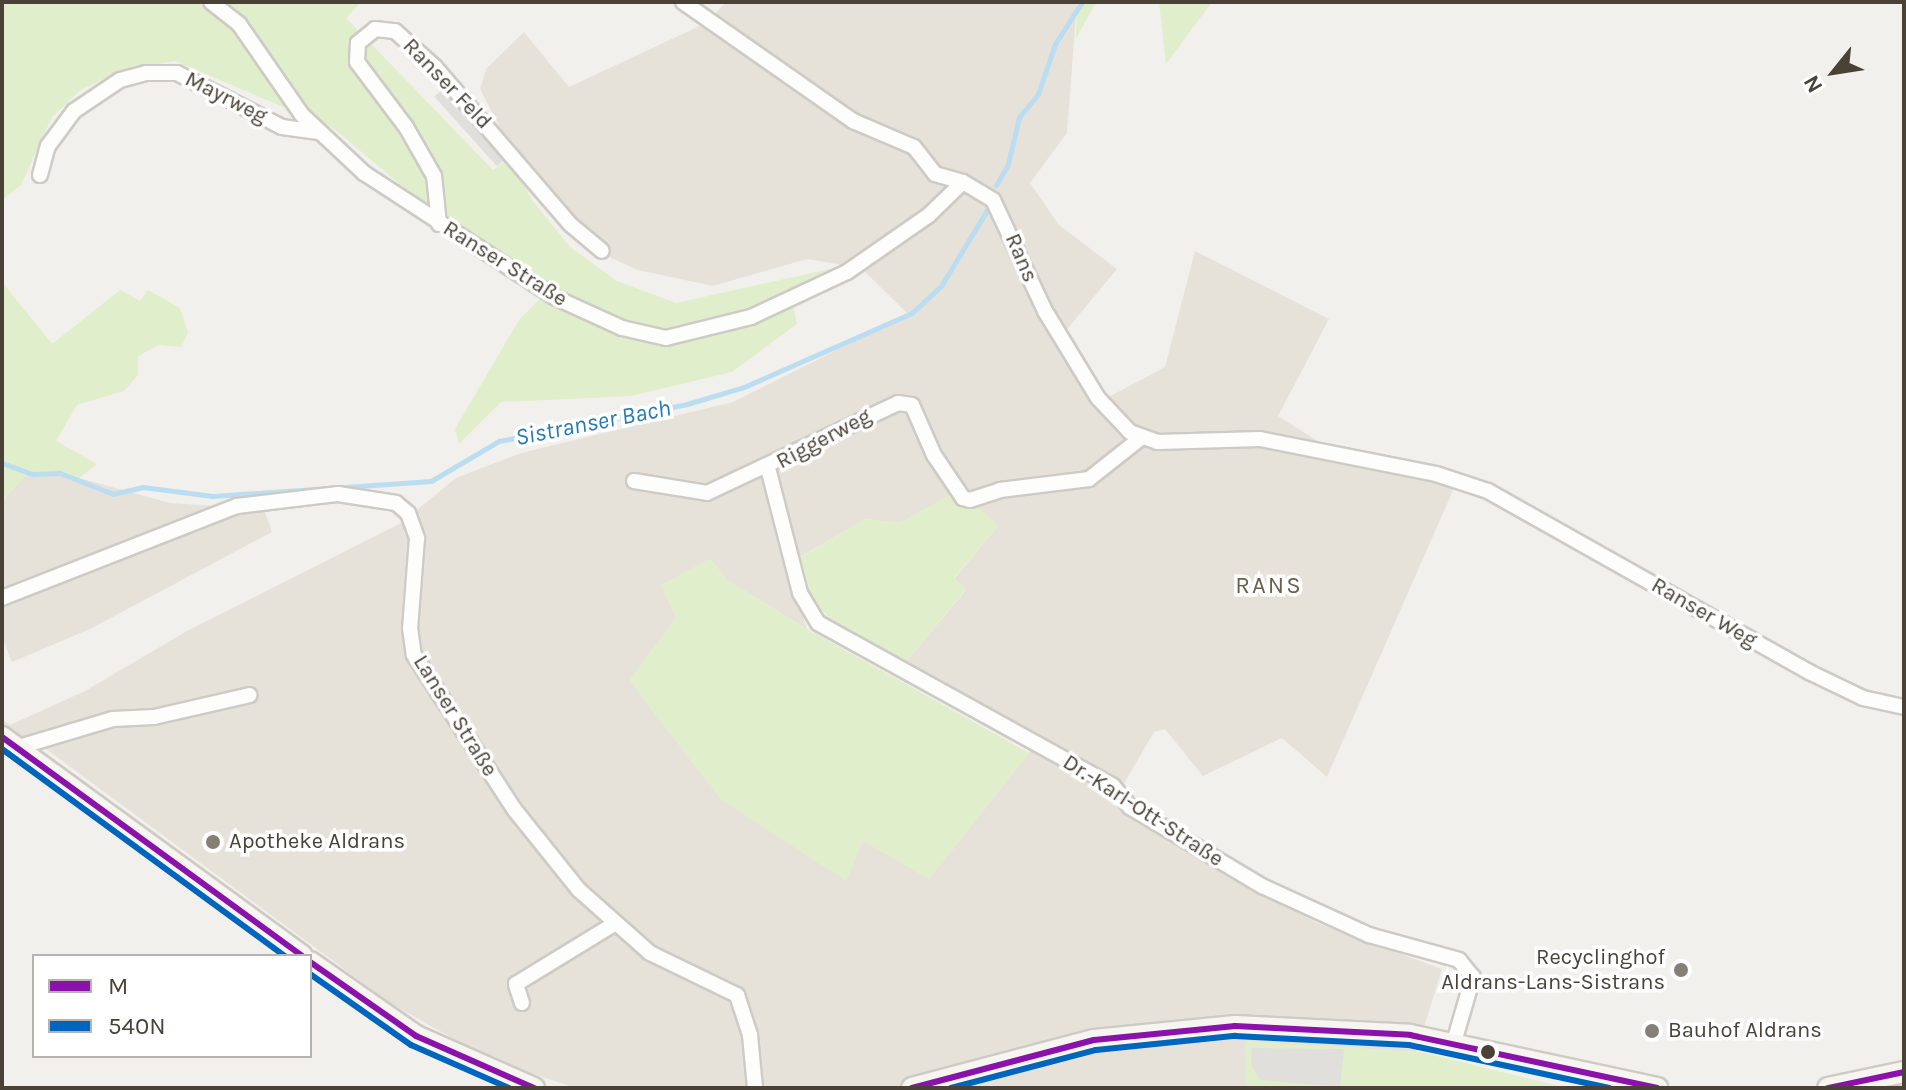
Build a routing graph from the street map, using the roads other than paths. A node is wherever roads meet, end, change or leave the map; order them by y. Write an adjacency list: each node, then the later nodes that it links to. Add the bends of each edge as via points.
1 (211, 2): 3 (street, Ranser Straße, via 239,24)
2 (683, 2): 5 (street, via 853,121 914,147 935,174)
3 (319, 132): 4 (street, Mayrweg, via 282,127 177,73 146,73 120,80 74,111 48,146); 6 (street, Ranser Straße, via 364,173)
4 (40, 175)
5 (963, 182): 6 (street, Ranser Straße, via 929,215 817,288 743,321 653,338 554,297); 8 (street, Rans, via 993,200 1045,311 1088,383 1113,416)
6 (439, 224): 7 (street, Ranser Feld, via 434,176 406,127 357,62 358,43 375,29 395,31 435,67 571,225)
7 (602, 251)
8 (1141, 438): 9 (street, Riggerweg, via 1089,479 963,498 907,402 881,409); 13 (street, Ranser Weg, via 1260,439 1436,474 1512,501 1809,672 1863,698)
9 (768, 468): 10 (street, Riggerweg, via 707,493); 19 (street, Dr.-Karl-Ott-Straße, via 800,593 818,623 1113,786 1130,807 1262,886 1369,935 1459,960 1473,977)
10 (634, 481)
11 (2, 598): 15 (street, Lanser Straße, via 115,549 237,506 338,494 383,498 402,507 415,528 414,655 521,819)
12 (250, 695): 14 (street)
13 (1904, 707)
14 (11, 742): 16 (main road)
15 (614, 924): 18 (street, via 516,984); 22 (street, Lanser Straße, via 650,953 737,995 749,1027)
16 (299, 954)
17 (312, 963): 21 (main road, via 416,1036)
18 (522, 1003)
19 (1454, 1042): 23 (main road, via 1298,1026 1185,1029 1094,1040); 24 (main road)
20 (1904, 1072): 25 (main road)
21 (534, 1088)
22 (755, 1088)
23 (912, 1088)
24 (1657, 1088)
25 (1828, 1088)

